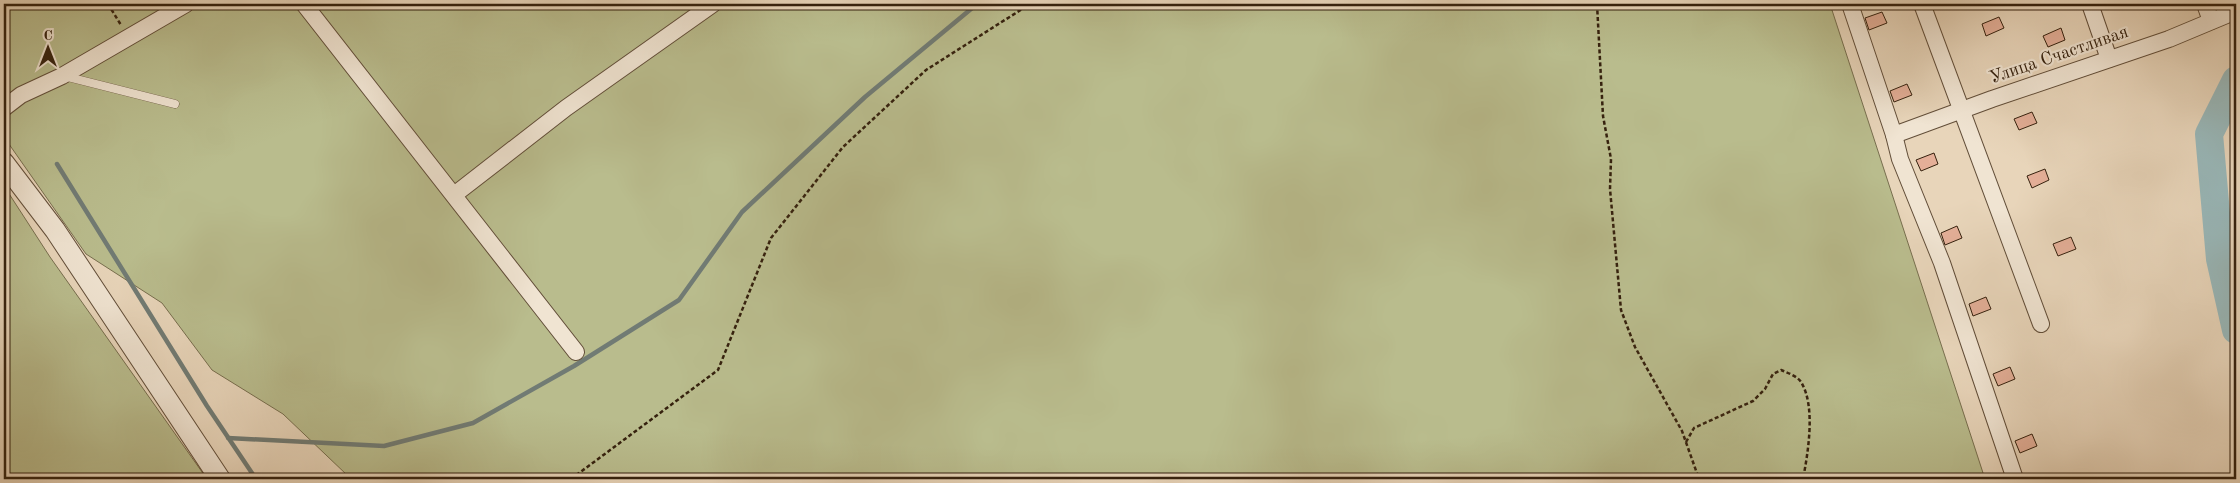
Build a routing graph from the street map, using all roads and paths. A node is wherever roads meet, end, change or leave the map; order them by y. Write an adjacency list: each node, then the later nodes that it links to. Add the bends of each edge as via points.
1 (108, 4): 13 (path)
2 (186, 4): 13 (street)
3 (304, 4): 21 (street)
4 (713, 4): 21 (street, via 566,108)
5 (1030, 4): 26 (path, via 926,70 843,147 771,238 718,370)
6 (1597, 4): 24 (path, via 1603,116 1611,159 1610,189 1621,310 1635,347)
7 (1850, 4): 19 (street)
8 (1922, 4): 18 (street)
9 (2090, 4): 14 (street)
10 (2205, 4): 12 (street)
11 (2236, 11): 12 (street, Улица Счастливая)
12 (2211, 21): 14 (street, Улица Счастливая)
13 (128, 37): 15 (street)
14 (2109, 59): 18 (street, Улица Счастливая)
15 (62, 76): 16 (lane); 17 (street, via 21,95)
16 (175, 104)
17 (4, 108)
18 (1960, 110): 19 (street, Улица Счастливая); 22 (street)
19 (1894, 135): 29 (street, via 1900,159 1942,263)
20 (4, 163): 25 (street, via 55,230)
21 (454, 195): 23 (street)
22 (2041, 324)
23 (576, 352)
24 (1686, 442): 27 (path); 28 (path, via 1694,428 1754,401 1773,374 1781,370 1801,382 1807,398 1810,440)
25 (220, 479)
26 (572, 479)
27 (1699, 479)
28 (1803, 479)
29 (2015, 479)

